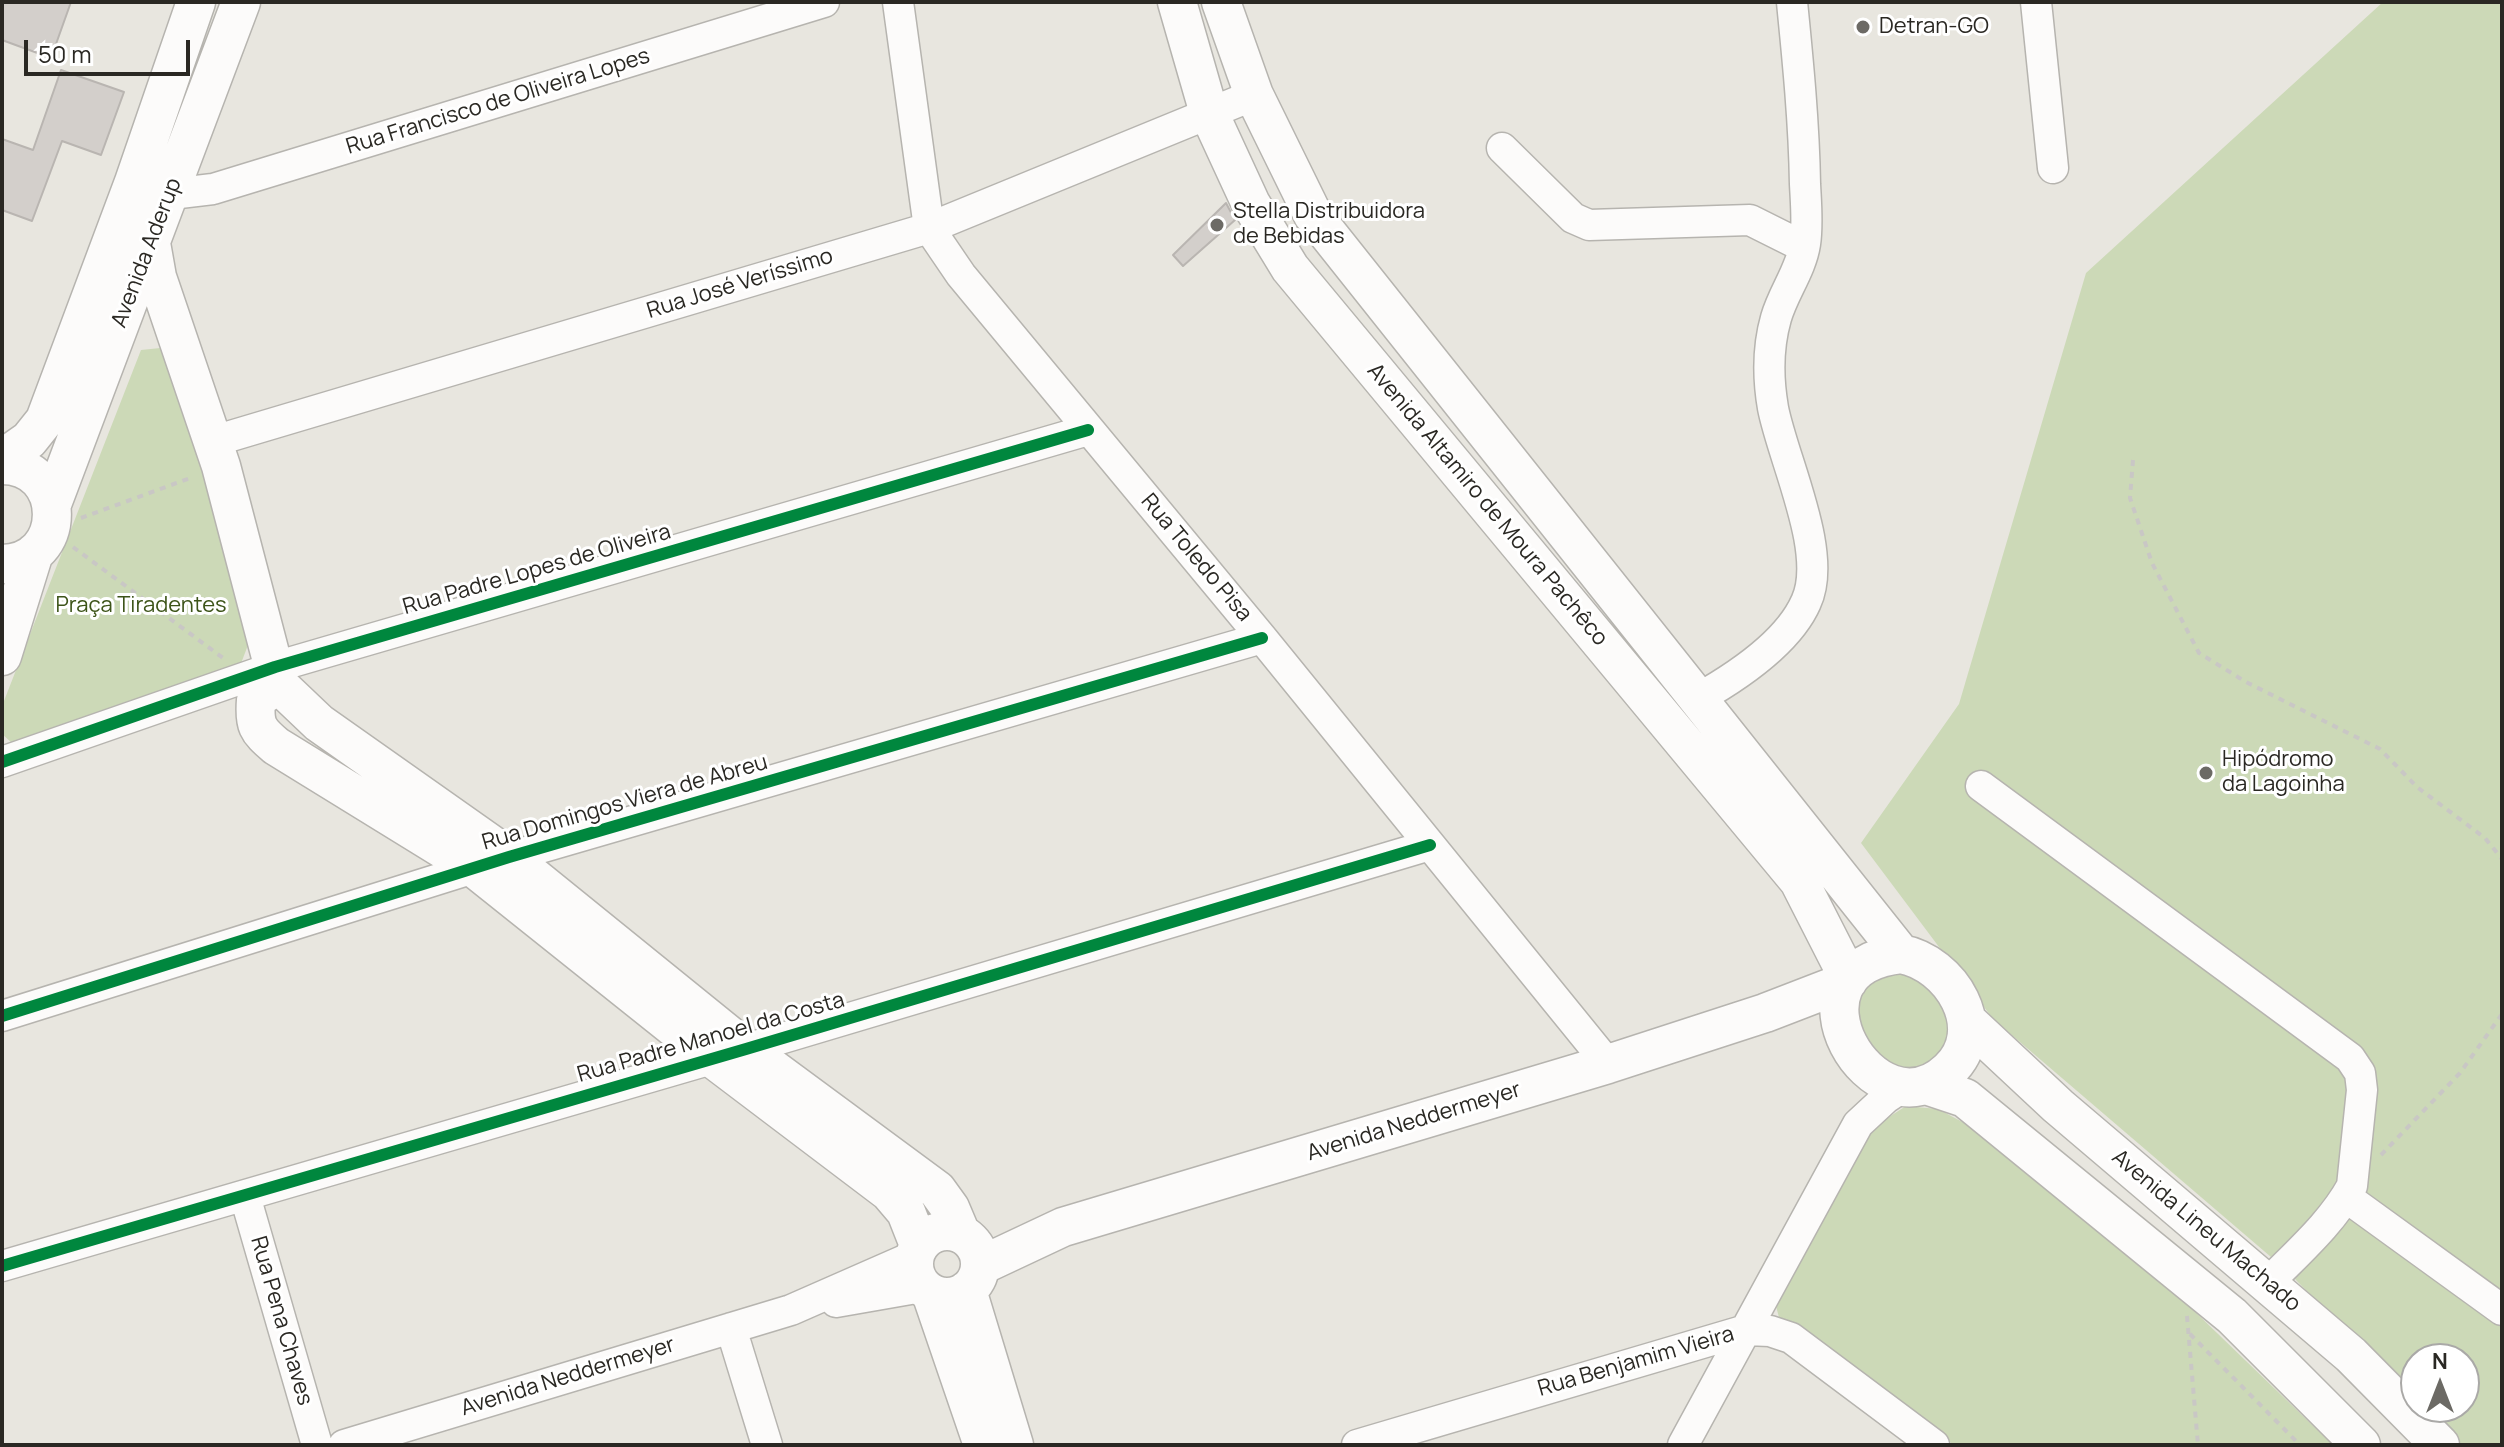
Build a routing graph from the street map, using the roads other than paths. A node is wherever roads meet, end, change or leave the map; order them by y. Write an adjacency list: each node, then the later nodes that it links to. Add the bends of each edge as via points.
1 (196, 2): 19 (main road, Avenida Aderup, via 45,420)
2 (241, 2): 13 (main road, Avenida Aderup)
3 (824, 2): 13 (street, Rua Francisco de Oliveira Lopes, via 213,189)
4 (898, 2): 14 (street, Rua Toledo Pisa)
5 (1177, 2): 10 (main road, Avenida Altamiro de Moura Pachêco)
6 (1221, 2): 9 (main road, Avenida Altamiro de Moura Pachêco)
7 (1792, 2): 16 (street, via 1805,155)
8 (2036, 2): 12 (street)
9 (1254, 95): 10 (street, Rua José Veríssimo); 24 (main road, Avenida Altamiro de Moura Pachêco, via 1313,215)
10 (1209, 113): 14 (street, Rua José Veríssimo); 30 (main road, Avenida Altamiro de Moura Pachêco, via 1251,204 1290,268 1799,881)
11 (1502, 148): 16 (street, via 1573,218 1589,225 1750,220)
12 (2053, 168)
13 (171, 194): 15 (main road, Avenida Aderup)
14 (929, 228): 17 (street, Rua Toledo Pisa); 18 (street, Rua José Veríssimo)
15 (151, 243): 18 (main road, via 157,277); 20 (main road, Avenida Aderup)
16 (1804, 247): 24 (street, via 1776,318 1769,358 1773,407 1809,537 1813,570 1807,602 1788,629 1737,676)
17 (1088, 430): 21 (street, Rua Toledo Pisa); 23 (street, Rua Padre Lopes de Oliveira)
18 (218, 453): 23 (main road)
19 (2, 462): 20 (main road, Avenida Aderup, via 25,469 46,490)
20 (35, 538): 22 (main road, Avenida Aderup)
21 (1262, 638): 27 (street, Rua Toledo Pisa); 28 (street, Rua Domingos Viera de Abreu)
22 (2, 656)
23 (274, 681): 25 (street, Rua Padre Lopes de Oliveira); 28 (main road); 28 (main road, via 256,700 254,719 261,734)
24 (1699, 698): 29 (main road, Avenida Altamiro de Moura Pachêco)
25 (2, 762)
26 (1981, 786): 40 (street, via 2350,1058 2360,1073 2362,1090)
27 (1430, 845): 35 (street, Rua Padre Manoel da Costa); 36 (street, Rua Toledo Pisa)
28 (492, 862): 32 (street, Rua Domingos Viera de Abreu); 35 (main road)
29 (1901, 954): 30 (main road, via 1881,956); 33 (main road, via 1925,960 1944,975)
30 (1848, 980): 31 (main road, Avenida Neddermeyer); 34 (main road, via 1838,1013)
31 (1765, 1013): 34 (main road, Avenida Neddermeyer, via 1818,1020); 36 (main road, Avenida Neddermeyer)
32 (2, 1016)
33 (1967, 1021): 38 (main road, via 1962,1053 1941,1078); 44 (main road, Avenida Lineu Machado, via 2058,1106)
34 (1841, 1029): 37 (main road)
35 (729, 1053): 41 (street, Rua Padre Manoel da Costa); 42 (main road, via 937,1190 950,1208)
36 (1608, 1064): 42 (main road, Avenida Neddermeyer)
37 (1867, 1068): 38 (main road, via 1883,1081); 39 (street)
38 (1913, 1087): 39 (street, via 1886,1098); 46 (main road, via 1965,1098)
39 (1858, 1124): 48 (street)
40 (2349, 1191): 44 (street); 45 (street)
41 (245, 1196): 43 (street, Rua Padre Manoel da Costa); 49 (street, Rua Pena Chaves)
42 (946, 1264): 47 (street, Avenida Neddermeyer); 52 (main road); 53 (main road)
43 (2, 1266)
44 (2268, 1283): 46 (main road); 58 (main road, Avenida Lineu Machado, via 2351,1355)
45 (2502, 1310)
46 (2232, 1316): 57 (main road)
47 (731, 1328): 50 (street, Avenida Neddermeyer); 51 (street)
48 (1746, 1330): 54 (street, Rua Benjamim Vieira); 55 (street); 56 (street, Rua Benjamim Vieira, via 1791,1338)
49 (317, 1445)
50 (344, 1445)
51 (767, 1445)
52 (983, 1445)
53 (1014, 1445)
54 (1357, 1445)
55 (1683, 1445)
56 (1934, 1445)
57 (2361, 1445)
58 (2440, 1445)

